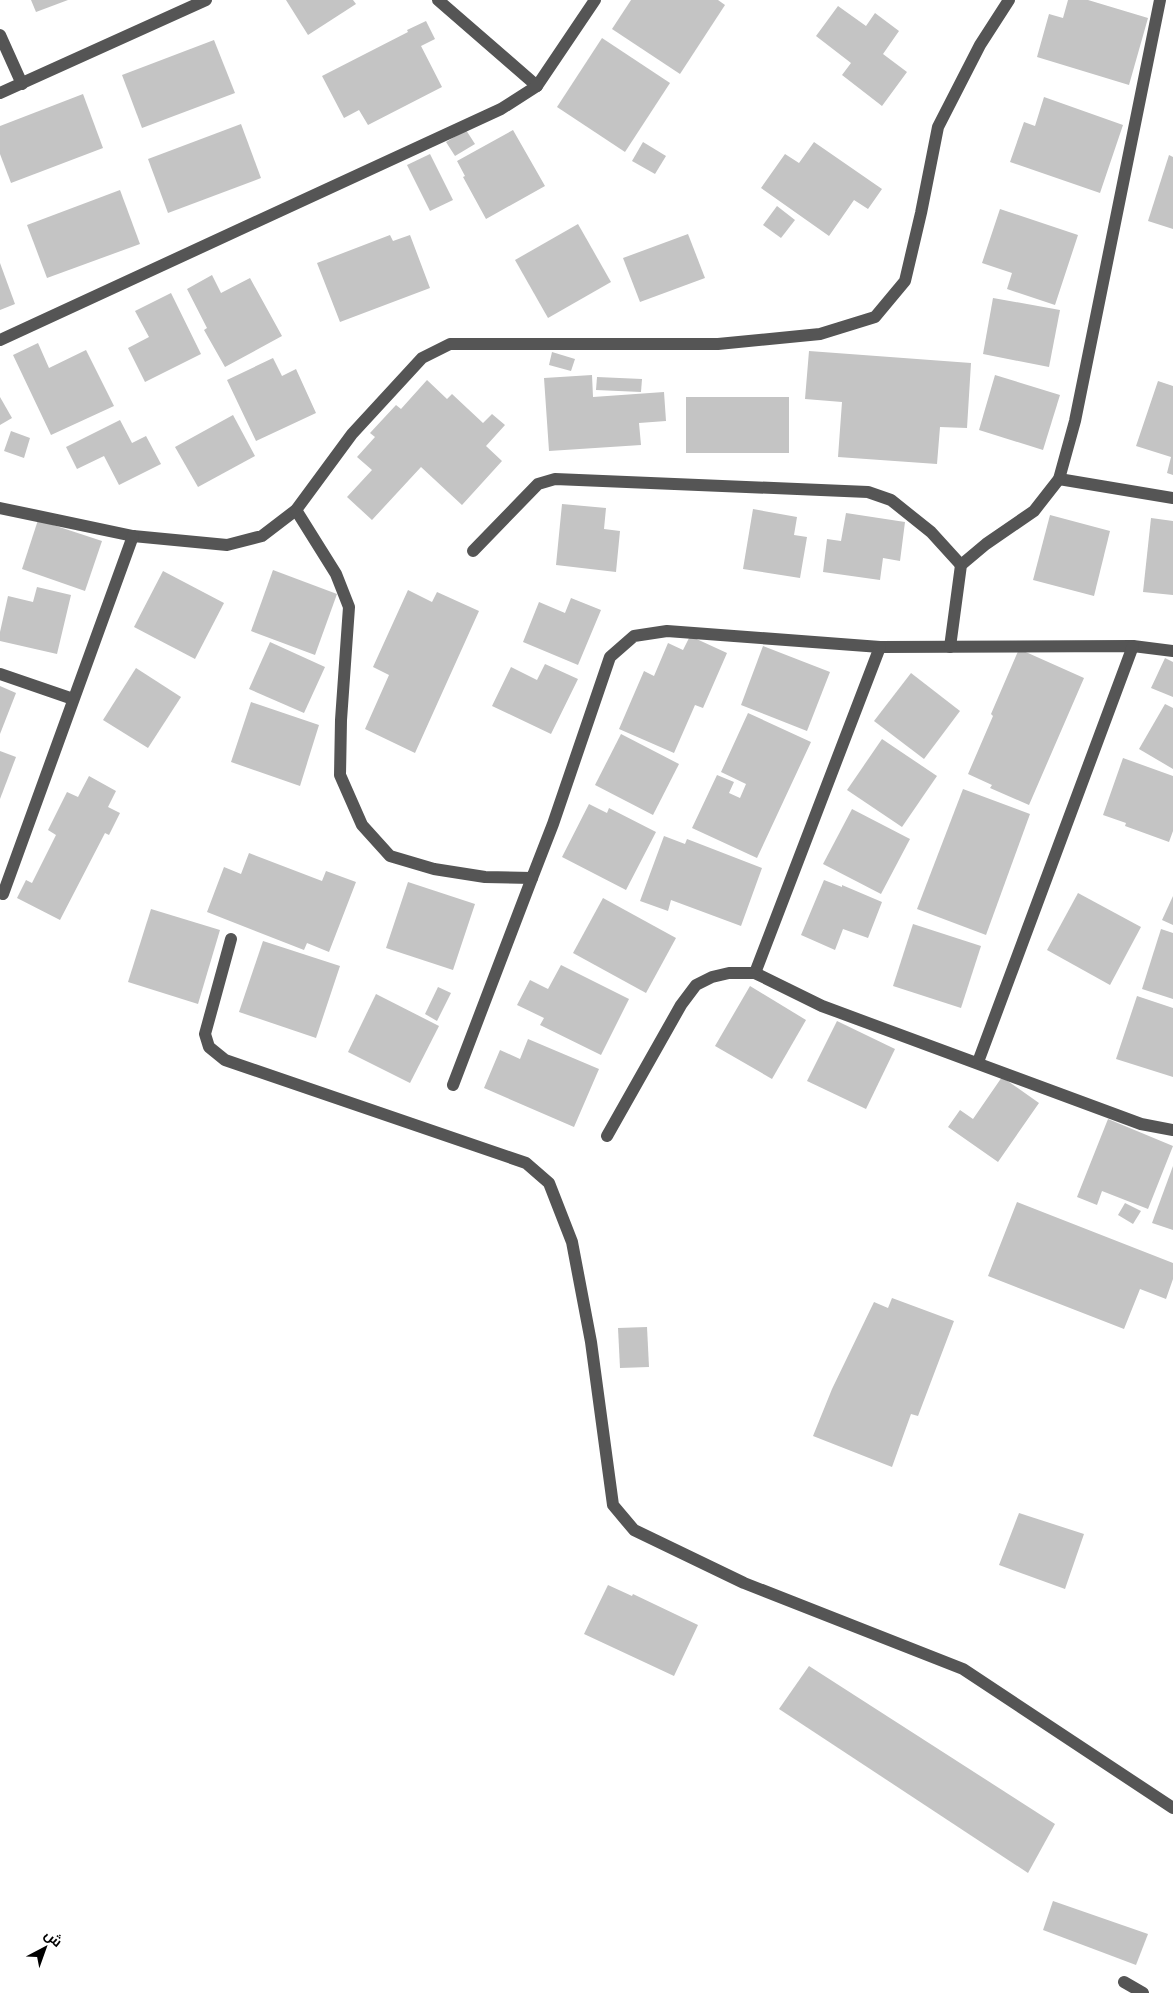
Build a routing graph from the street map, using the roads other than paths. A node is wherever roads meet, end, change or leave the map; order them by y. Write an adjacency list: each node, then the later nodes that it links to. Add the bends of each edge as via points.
1 (206, 0): 7 (street)
2 (438, 0): 8 (street)
3 (595, 0): 8 (street)
4 (1009, 0): 14 (street, via 980,45 938,127 905,281 875,317 820,334 718,344 450,344 422,358 352,434)
5 (1160, 0): 11 (street, via 1075,420)
6 (0, 35): 7 (street)
7 (22, 84): 9 (street)
8 (537, 86): 10 (street, via 501,108)
9 (0, 94)
10 (0, 340)
11 (1059, 479): 12 (street); 17 (street, via 1034,511)
12 (1173, 498)
13 (0, 508): 15 (street)
14 (296, 510): 15 (street, via 262,536 227,545); 24 (street, via 336,574 350,607 340,775 362,825 390,856 434,870 485,877)
15 (133, 536): 23 (street)
16 (472, 551): 17 (street, via 538,484 555,479 868,492 891,500 931,532)
17 (962, 565): 20 (street)
18 (1133, 646): 20 (street); 21 (street); 28 (street)
19 (880, 647): 20 (street); 24 (street, via 667,630 634,636 610,657); 27 (street)
20 (950, 647)
21 (1173, 651)
22 (0, 674): 23 (street)
23 (73, 699): 25 (street)
24 (532, 878): 29 (street)
25 (3, 894)
26 (231, 939): 32 (street, via 205,1034 209,1047 225,1060 526,1163 549,1183 572,1242 591,1342 613,1505 634,1530 744,1583 963,1669)
27 (755, 973): 28 (street, via 822,1006); 31 (street, via 729,973 696,985 681,1005)
28 (978, 1062): 30 (street, via 1141,1124)
29 (453, 1085)
30 (1173, 1130)
31 (607, 1136)
32 (1173, 1808)
33 (1124, 1982): 34 (street)
34 (1143, 1993)

